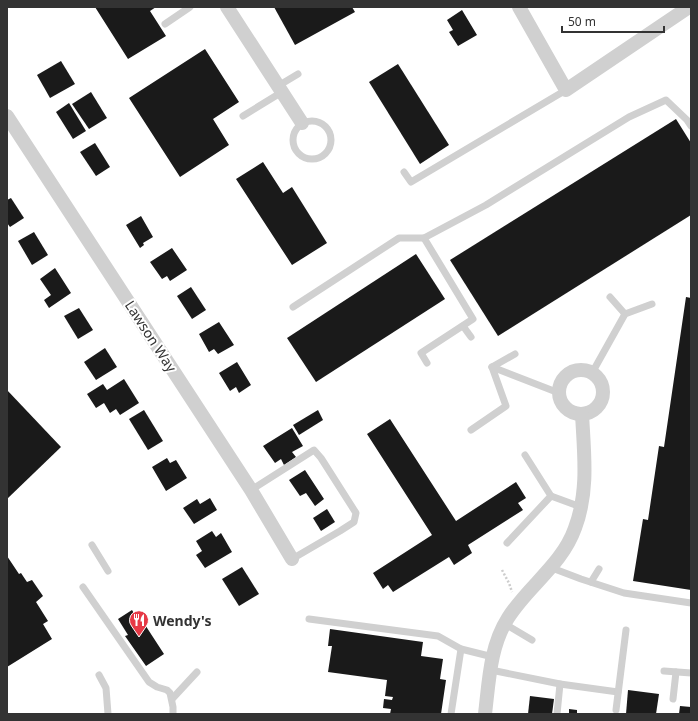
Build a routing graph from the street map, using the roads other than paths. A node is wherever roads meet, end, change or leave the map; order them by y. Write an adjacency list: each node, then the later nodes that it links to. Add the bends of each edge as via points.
1 (190, 7): 5 (lane)
2 (227, 7): 7 (street)
3 (519, 7): 8 (street)
4 (689, 7): 8 (street)
5 (165, 24)
6 (298, 74): 7 (lane)
7 (280, 89): 10 (lane); 11 (street)
8 (566, 90): 13 (lane, via 411,182)
9 (7, 116): 29 (street, Lawson Way)
10 (243, 116)
11 (302, 123): 11 (lane, via 296,129 293,138 294,147 299,154 308,158 317,158 325,154 330,146 327,128 311,120)
12 (691, 126): 14 (lane, via 666,100 629,117 486,205)
13 (404, 172)
14 (424, 238): 17 (lane, via 400,238); 19 (lane, via 474,319)
15 (610, 297): 18 (lane)
16 (652, 304): 18 (lane)
17 (293, 307)
18 (625, 314): 24 (lane)
19 (463, 326): 20 (lane); 22 (lane, via 421,353)
20 (471, 337)
21 (515, 354): 23 (lane)
22 (427, 363)
23 (492, 367): 25 (lane); 27 (lane, via 506,406)
24 (592, 373): 25 (street, via 582,370 570,372 562,380); 26 (street, via 601,382 603,395 596,409)
25 (559, 393): 26 (street, via 566,408)
26 (582, 414): 31 (street, via 584,490)
27 (470, 430)
28 (526, 455): 30 (lane)
29 (251, 490): 34 (street, Lawson Way); 34 (lane, via 314,450 356,513 354,522)
30 (551, 496): 31 (lane); 33 (lane)
31 (581, 507): 35 (street, via 572,536)
32 (92, 544): 37 (lane)
33 (507, 544)
34 (292, 558)
35 (552, 568): 38 (lane); 42 (street, via 518,604)
36 (599, 569): 38 (lane)
37 (108, 571)
38 (591, 582): 40 (lane, via 624,593)
39 (83, 587): 55 (lane, via 149,682 167,690)
40 (691, 604)
41 (309, 619): 45 (lane, via 438,636)
42 (505, 624): 44 (lane); 46 (street, via 497,640)
43 (626, 630): 53 (lane)
44 (532, 640)
45 (461, 649): 46 (lane); 59 (lane)
46 (492, 663): 52 (lane); 60 (street)
47 (664, 671): 49 (lane)
48 (197, 672): 55 (lane)
49 (676, 672): 50 (lane); 54 (lane)
50 (691, 673)
51 (98, 675): 57 (lane, via 106,688)
52 (560, 684): 53 (lane); 61 (lane)
53 (618, 692): 56 (lane)
54 (673, 699)
55 (172, 700): 58 (lane)
56 (616, 710)
57 (108, 714)
58 (173, 714)
59 (451, 714)
60 (485, 714)
61 (557, 714)

